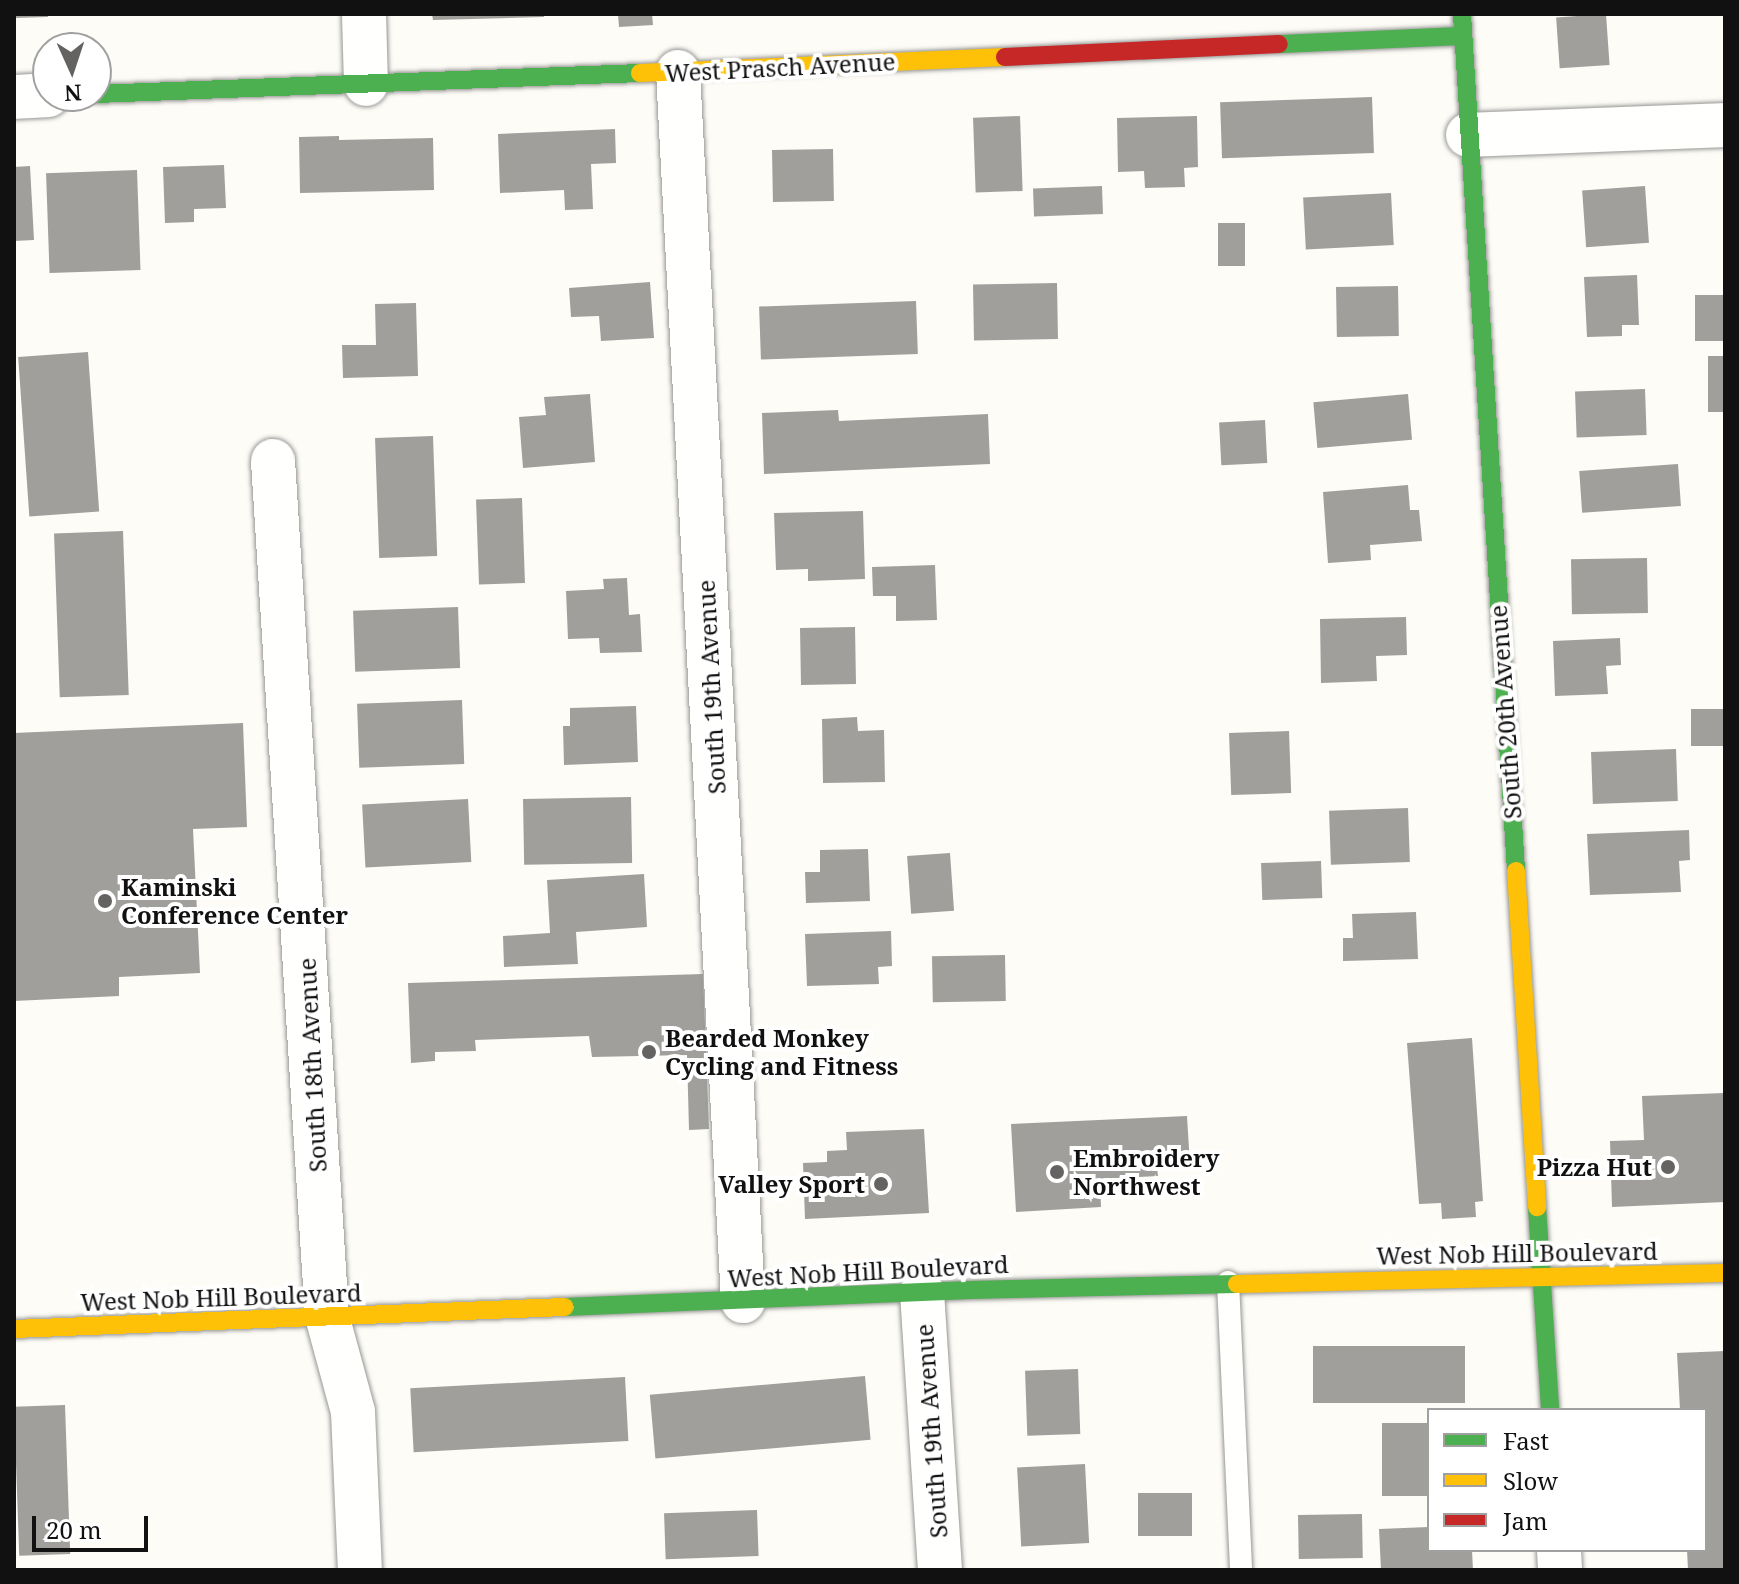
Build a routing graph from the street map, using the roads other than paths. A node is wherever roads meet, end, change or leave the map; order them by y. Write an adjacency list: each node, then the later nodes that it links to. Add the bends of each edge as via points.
1 (364, 14): 5 (street)
2 (1462, 14): 3 (street, South 20th Avenue)
3 (1463, 36): 4 (street, West Prasch Avenue); 8 (street, South 20th Avenue)
4 (678, 72): 5 (street, West Prasch Avenue); 14 (street, South 19th Avenue)
5 (366, 84): 6 (street, West Prasch Avenue)
6 (112, 93)
7 (1725, 125): 8 (street)
8 (1468, 135): 11 (street, South 20th Avenue)
9 (273, 461): 15 (street, South 18th Avenue)
10 (1725, 1273): 11 (street, West Nob Hill Boulevard)
11 (1541, 1277): 12 (street, West Nob Hill Boulevard); 17 (street, South 20th Avenue)
12 (1228, 1282): 13 (street, West Nob Hill Boulevard); 20 (lane)
13 (922, 1292): 14 (street, West Nob Hill Boulevard); 19 (street, South 19th Avenue)
14 (743, 1301): 15 (street, West Nob Hill Boulevard)
15 (327, 1316): 16 (street, West Nob Hill Boulevard); 18 (street, South 18th Avenue, via 353,1412)
16 (14, 1329)
17 (1550, 1408)
18 (360, 1570)
19 (940, 1570)
20 (1241, 1570)

